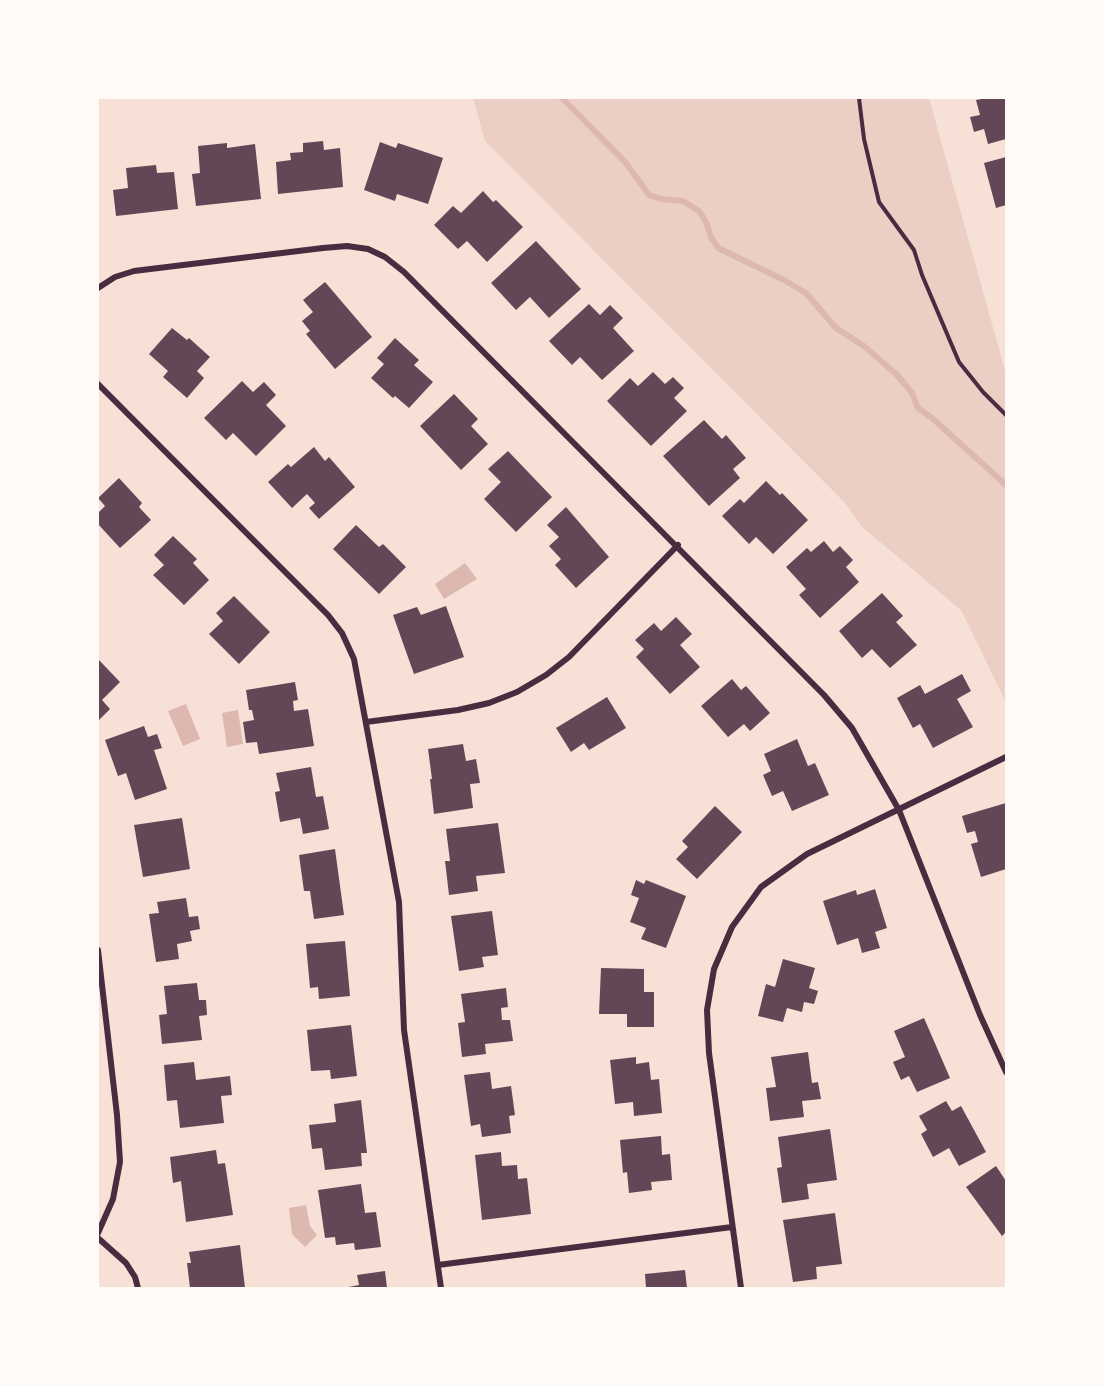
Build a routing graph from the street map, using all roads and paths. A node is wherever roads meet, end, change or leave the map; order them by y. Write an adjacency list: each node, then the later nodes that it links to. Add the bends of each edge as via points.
1 (859, 98): 4 (path, via 879,202 914,250 959,362)
2 (98, 288): 5 (street, via 134,271 323,248 368,249 404,272)
3 (98, 384): 6 (street, via 335,624 354,659)
4 (1006, 415)
5 (678, 545): 6 (street, via 569,657 517,692 458,710); 8 (street, via 852,728)
6 (366, 722): 14 (street, via 399,902 404,1030)
7 (1006, 756): 8 (street)
8 (899, 810): 10 (street); 11 (street, via 807,854 774,876 746,906 722,948 710,983 708,1033)
9 (98, 950): 12 (street, via 120,1162 113,1199)
10 (1006, 1071)
11 (732, 1227): 14 (street); 17 (street)
12 (98, 1233)
13 (98, 1238): 15 (street, via 126,1263)
14 (438, 1265): 16 (street)
15 (138, 1288)
16 (441, 1288)
17 (741, 1288)

